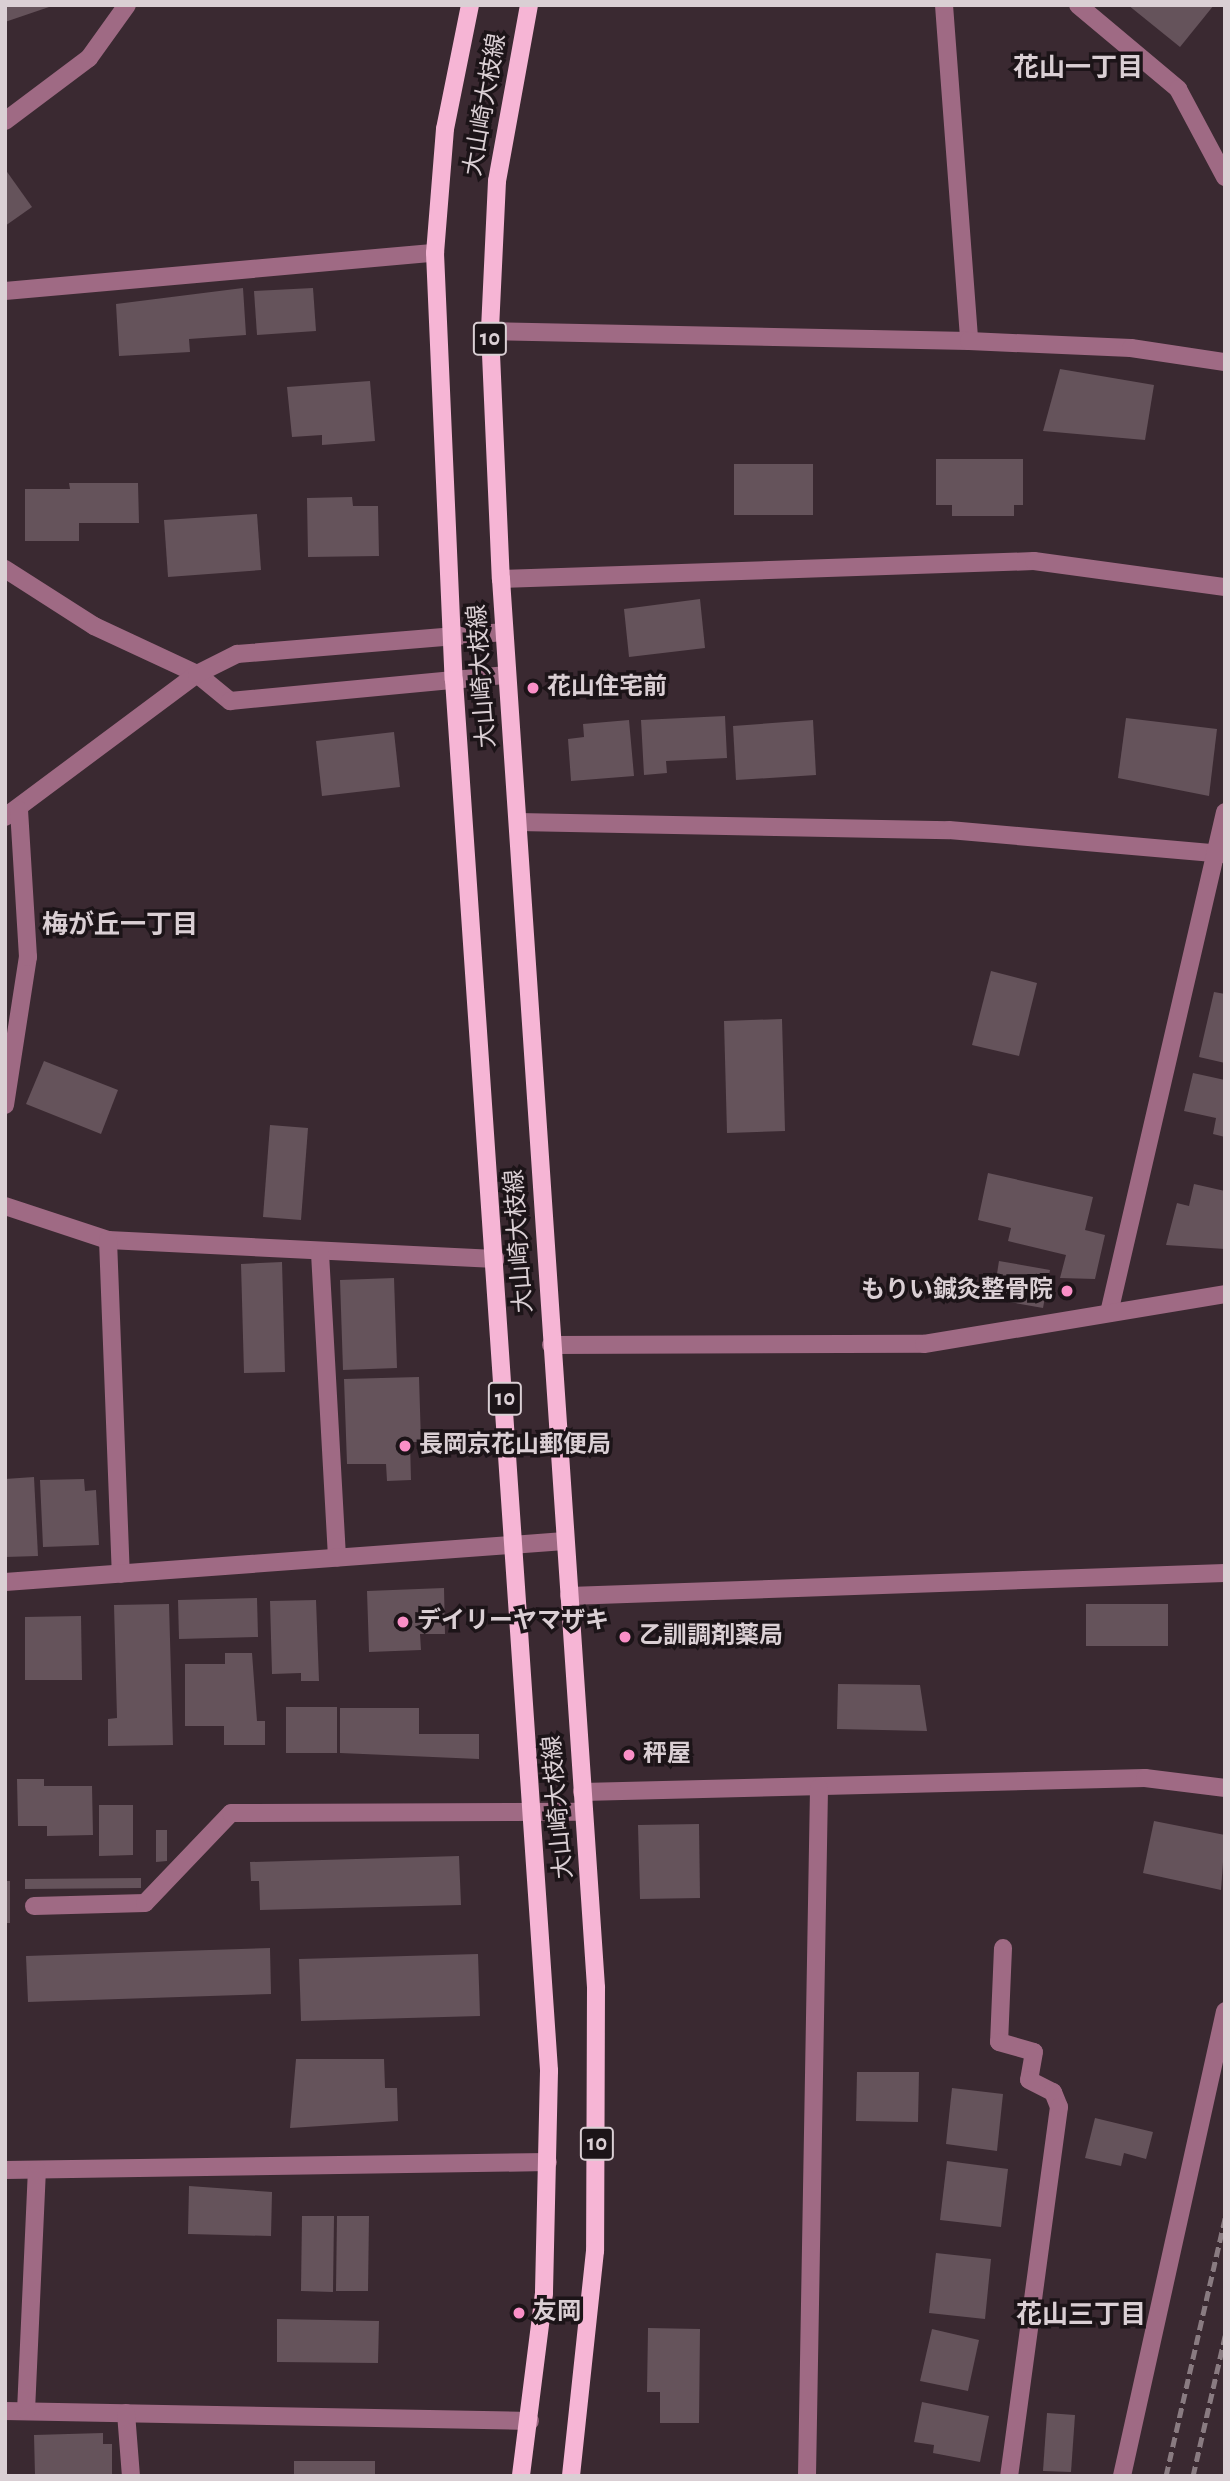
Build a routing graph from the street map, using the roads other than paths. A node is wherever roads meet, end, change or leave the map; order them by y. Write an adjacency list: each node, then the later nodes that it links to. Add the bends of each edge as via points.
1 (127, 5): 6 (street, via 89,58)
2 (470, 5): 8 (main road, 大山崎大枝線 / 10, via 446,129)
3 (529, 5): 10 (main road, 大山崎大枝線 / 10, via 497,181)
4 (944, 5): 11 (street)
5 (1078, 5): 7 (street, via 1178,89)
6 (5, 121)
7 (1225, 177)
8 (435, 253): 9 (street); 17 (main road, 大山崎大枝線 / 10)
9 (5, 291)
10 (490, 331): 11 (street); 14 (main road, 大山崎大枝線 / 10)
11 (969, 341): 12 (street, via 1131,348)
12 (1225, 362)
13 (5, 569): 18 (street, via 94,626)
14 (501, 579): 15 (street, via 1034,561); 16 (main road, 大山崎大枝線 / 10)
15 (1225, 587)
16 (504, 632): 17 (street); 19 (main road, 大山崎大枝線 / 10)
17 (453, 636): 18 (street, via 237,654); 20 (main road, 大山崎大枝線 / 10)
18 (197, 674): 20 (street, via 230,701); 22 (street)
19 (507, 675): 20 (street); 23 (main road, 大山崎大枝線 / 10)
20 (454, 680): 29 (main road, 大山崎大枝線 / 10)
21 (1225, 812): 24 (street)
22 (12, 813): 25 (street, via 28,957)
23 (518, 822): 24 (street, via 949,830); 32 (main road, 大山崎大枝線 / 10)
24 (1220, 854): 31 (street)
25 (5, 1105)
26 (5, 1206): 27 (street)
27 (108, 1240): 28 (street); 37 (street)
28 (320, 1253): 29 (street); 35 (street)
29 (496, 1259): 34 (main road, 大山崎大枝線 / 10)
30 (1225, 1294): 31 (street)
31 (1109, 1313): 32 (street, via 924,1344)
32 (551, 1345): 33 (main road, 大山崎大枝線 / 10)
33 (565, 1541): 34 (street); 39 (main road, 大山崎大枝線 / 10)
34 (514, 1545): 35 (street); 43 (main road, 大山崎大枝線 / 10)
35 (337, 1558): 37 (street)
36 (1225, 1573): 39 (street)
37 (121, 1574): 38 (street)
38 (5, 1582)
39 (569, 1597): 42 (main road, 大山崎大枝線 / 10)
40 (819, 1788): 41 (street, via 1145,1777); 42 (street); 58 (street)
41 (1225, 1788)
42 (582, 1792): 44 (main road, 大山崎大枝線 / 10)
43 (533, 1812): 44 (street); 45 (street, via 231,1813 145,1903); 48 (main road, 大山崎大枝線 / 10)
44 (583, 1812): 57 (main road, 大山崎大枝線 / 10, via 595,1977 596,2208 589,2336)
45 (34, 1906)
46 (1003, 1948): 59 (street, via 999,2042 1034,2052 1029,2080 1053,2092 1059,2108)
47 (1225, 2011): 60 (street)
48 (548, 2162): 49 (street); 54 (main road, 大山崎大枝線 / 10)
49 (37, 2169): 50 (street); 52 (street)
50 (5, 2170)
51 (5, 2411): 52 (street)
52 (26, 2411): 53 (street)
53 (126, 2413): 54 (street); 55 (street)
54 (530, 2421): 56 (main road, 大山崎大枝線 / 10)
55 (131, 2476)
56 (521, 2476)
57 (570, 2476)
58 (807, 2476)
59 (1009, 2476)
60 (1122, 2476)

